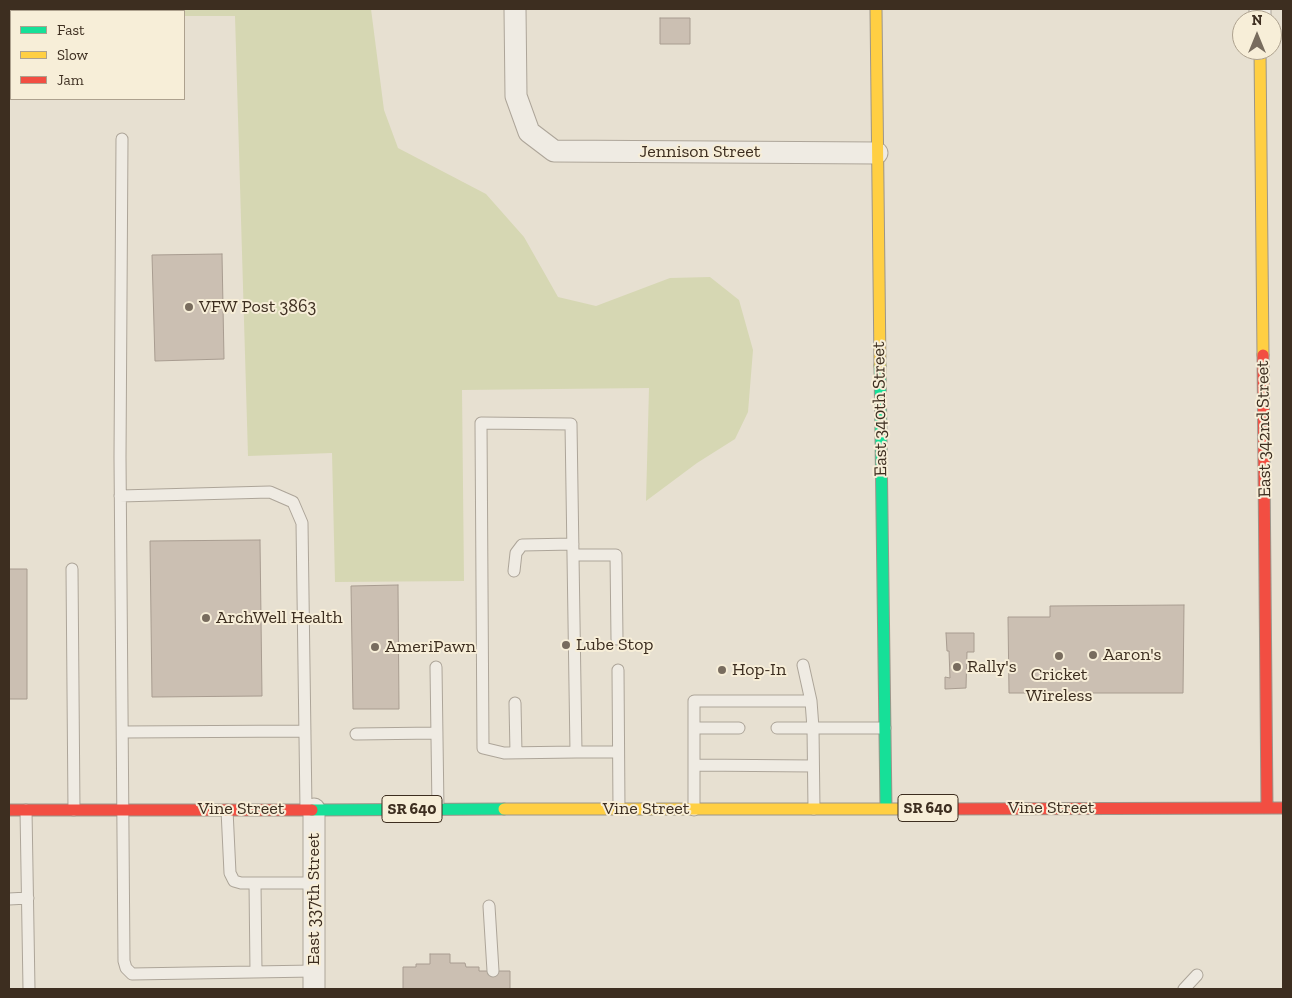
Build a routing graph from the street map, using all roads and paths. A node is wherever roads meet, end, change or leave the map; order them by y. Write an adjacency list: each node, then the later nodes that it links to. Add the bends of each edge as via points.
1 (516, 9): 5 (street, Jennison Street, via 516,96 529,132 554,151)
2 (876, 9): 5 (street, East 340th Street)
3 (1260, 60): 31 (street, East 342nd Street)
4 (122, 139): 6 (lane)
5 (877, 153): 20 (street, East 340th Street)
6 (120, 496): 21 (lane, via 270,492 293,502 302,523); 22 (lane)
7 (574, 550): 9 (lane, via 522,545 516,552); 10 (lane, via 616,555); 25 (lane); 27 (lane, via 571,424 481,423 483,748)
8 (72, 569): 40 (lane)
9 (514, 571)
10 (617, 639)
11 (803, 665): 14 (lane)
12 (436, 667): 23 (lane)
13 (618, 670): 26 (lane)
14 (811, 701): 16 (lane, via 694,701); 19 (lane)
15 (515, 703): 27 (lane)
16 (694, 728): 17 (lane); 28 (lane)
17 (739, 728)
18 (777, 728): 19 (lane)
19 (813, 728): 20 (lane); 29 (lane)
20 (885, 728): 30 (street, East 340th Street)
21 (305, 731): 22 (lane); 34 (lane)
22 (123, 732): 41 (lane)
23 (437, 733): 24 (lane); 35 (lane)
24 (356, 734)
25 (576, 752): 26 (lane); 27 (lane)
26 (618, 752): 36 (lane)
27 (516, 753)
28 (694, 765): 29 (lane); 42 (lane)
29 (813, 766): 37 (lane)
30 (886, 808): 31 (street, Vine Street / SR 640); 37 (street, Vine Street / SR 640)
31 (1267, 808): 32 (street, Vine Street / SR 640)
32 (1283, 808)
33 (227, 809): 34 (street, Vine Street / SR 640); 41 (street, Vine Street / SR 640); 44 (lane, via 230,873 234,881)
34 (310, 809): 35 (street, Vine Street / SR 640); 43 (street, East 337th Street)
35 (438, 809): 36 (street, Vine Street / SR 640)
36 (618, 809): 42 (street, Vine Street / SR 640)
37 (814, 809): 42 (street, Vine Street / SR 640)
38 (9, 810): 39 (street, Vine Street / SR 640)
39 (26, 810): 40 (street, Vine Street / SR 640); 45 (lane)
40 (74, 810): 41 (street, Vine Street / SR 640)
41 (122, 810): 49 (lane, via 126,968 132,974)
42 (694, 810)
43 (314, 882): 44 (lane); 51 (street, East 337th Street)
44 (255, 883): 49 (lane)
45 (28, 898): 46 (lane); 52 (lane)
46 (9, 899)
47 (489, 906): 48 (lane)
48 (493, 971)
49 (256, 972): 51 (lane)
50 (1197, 975): 53 (lane)
51 (314, 980)
52 (29, 989)
53 (1184, 989)

